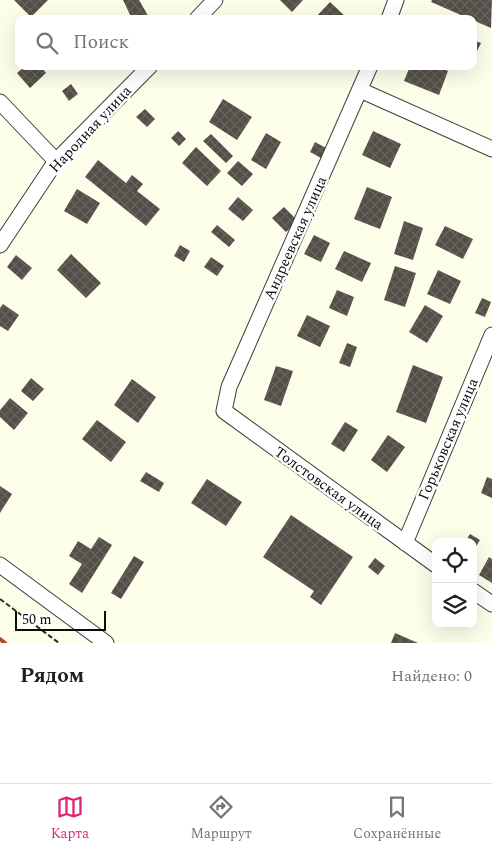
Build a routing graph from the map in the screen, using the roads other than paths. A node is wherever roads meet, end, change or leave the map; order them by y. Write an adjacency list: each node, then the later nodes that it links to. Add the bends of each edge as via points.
1 (216, 0): 2 (street)
2 (201, 15)
3 (146, 70): 8 (street, Народная улица)
4 (368, 70): 5 (street, Андреевская улица)
5 (360, 90): 7 (street); 11 (street, Андреевская улица, via 229,387)
6 (0, 102): 8 (street)
7 (492, 149)
8 (56, 161): 9 (street, Народная улица)
9 (0, 246)
10 (492, 335): 12 (street, Горьковская улица)
11 (224, 411): 12 (street, Толстовская улица)
12 (405, 543): 13 (street, Толстовская улица)
13 (432, 561)
14 (0, 565): 17 (street)
15 (477, 594): 16 (street)
16 (492, 604)
17 (106, 643)

